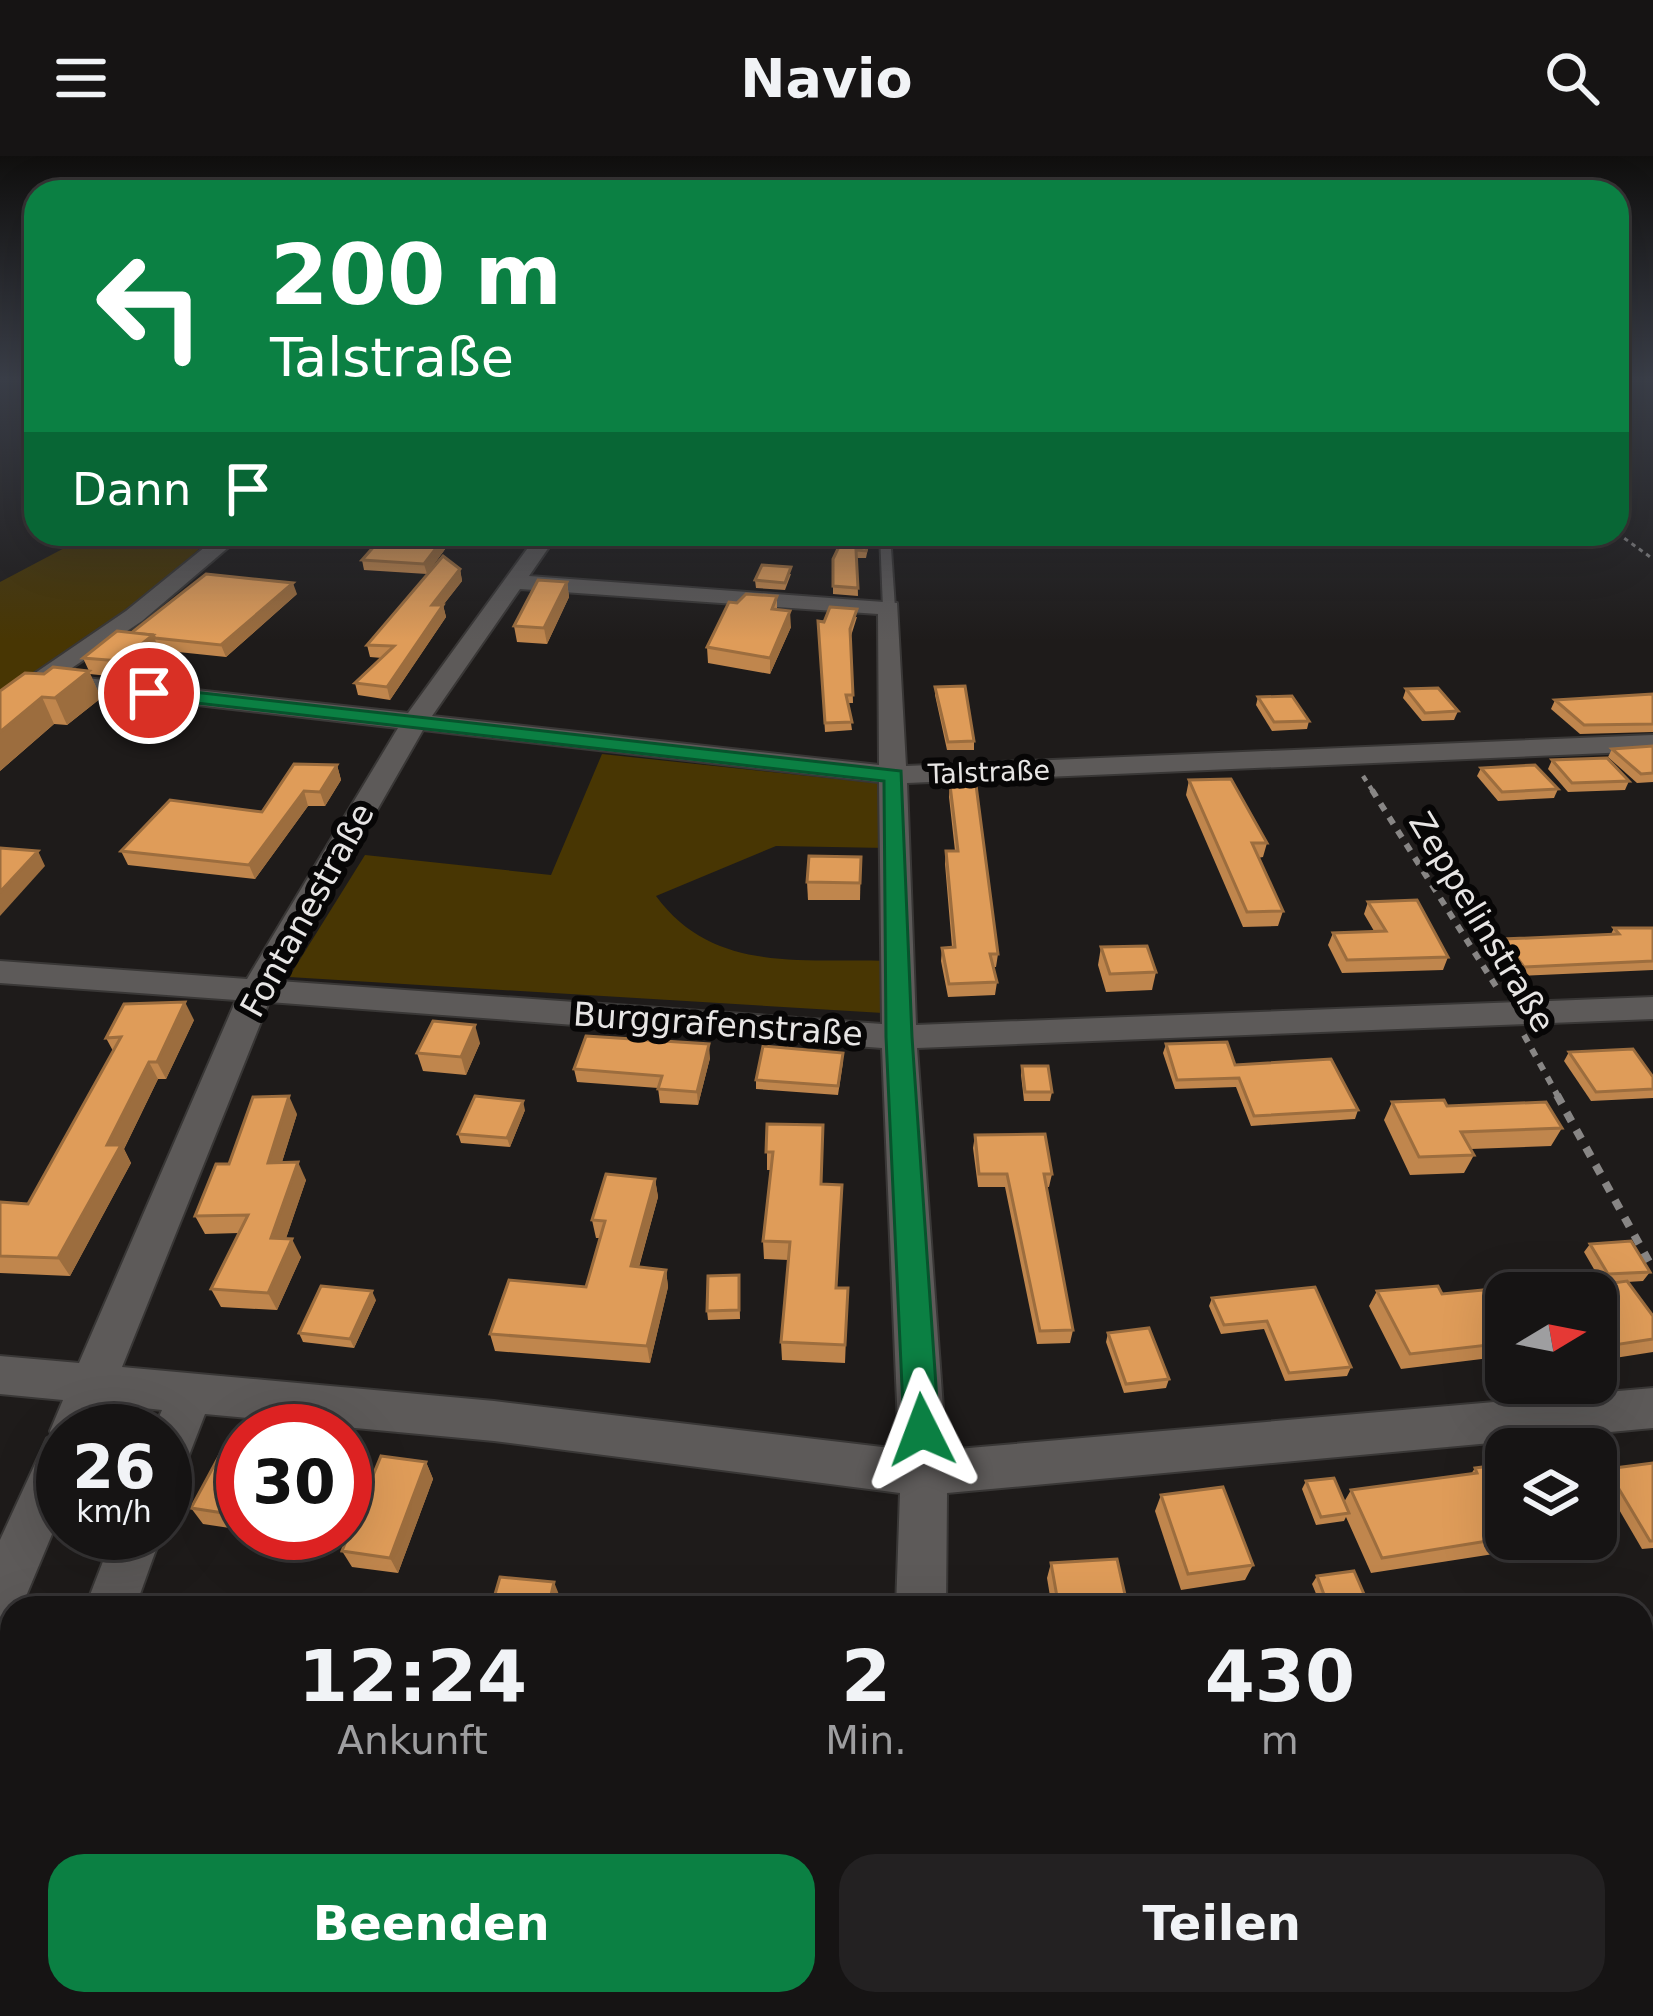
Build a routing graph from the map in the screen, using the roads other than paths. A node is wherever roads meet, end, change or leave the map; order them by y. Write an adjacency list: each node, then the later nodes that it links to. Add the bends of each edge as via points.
1 (221, 546): 6 (street)
2 (540, 546): 4 (street, Fontanestraße)
3 (886, 546): 5 (lane)
4 (517, 582): 5 (street); 8 (street, Fontanestraße)
5 (889, 608): 10 (street)
6 (42, 680): 7 (street); 8 (street, Talstraße)
7 (0, 709)
8 (414, 723): 10 (street, Talstraße); 12 (street, Fontanestraße)
9 (1653, 743): 10 (street, Talstraße)
10 (894, 776): 14 (street)
11 (0, 972): 12 (street, Burggrafenstraße)
12 (256, 992): 14 (street, Burggrafenstraße); 16 (street, Fontanestraße)
13 (1653, 1008): 14 (street, Burggrafenstraße)
14 (899, 1037): 21 (street)
15 (0, 1375): 16 (street)
16 (94, 1383): 17 (street); 18 (street, Fontanestraße)
17 (191, 1391): 19 (street); 21 (street)
18 (85, 1404)
19 (186, 1404)
20 (1653, 1408): 21 (street)
21 (924, 1474): 26 (street)
22 (36, 1515): 24 (street)
23 (128, 1560): 25 (street)
24 (0, 1596)
25 (114, 1596)
26 (922, 1596)

